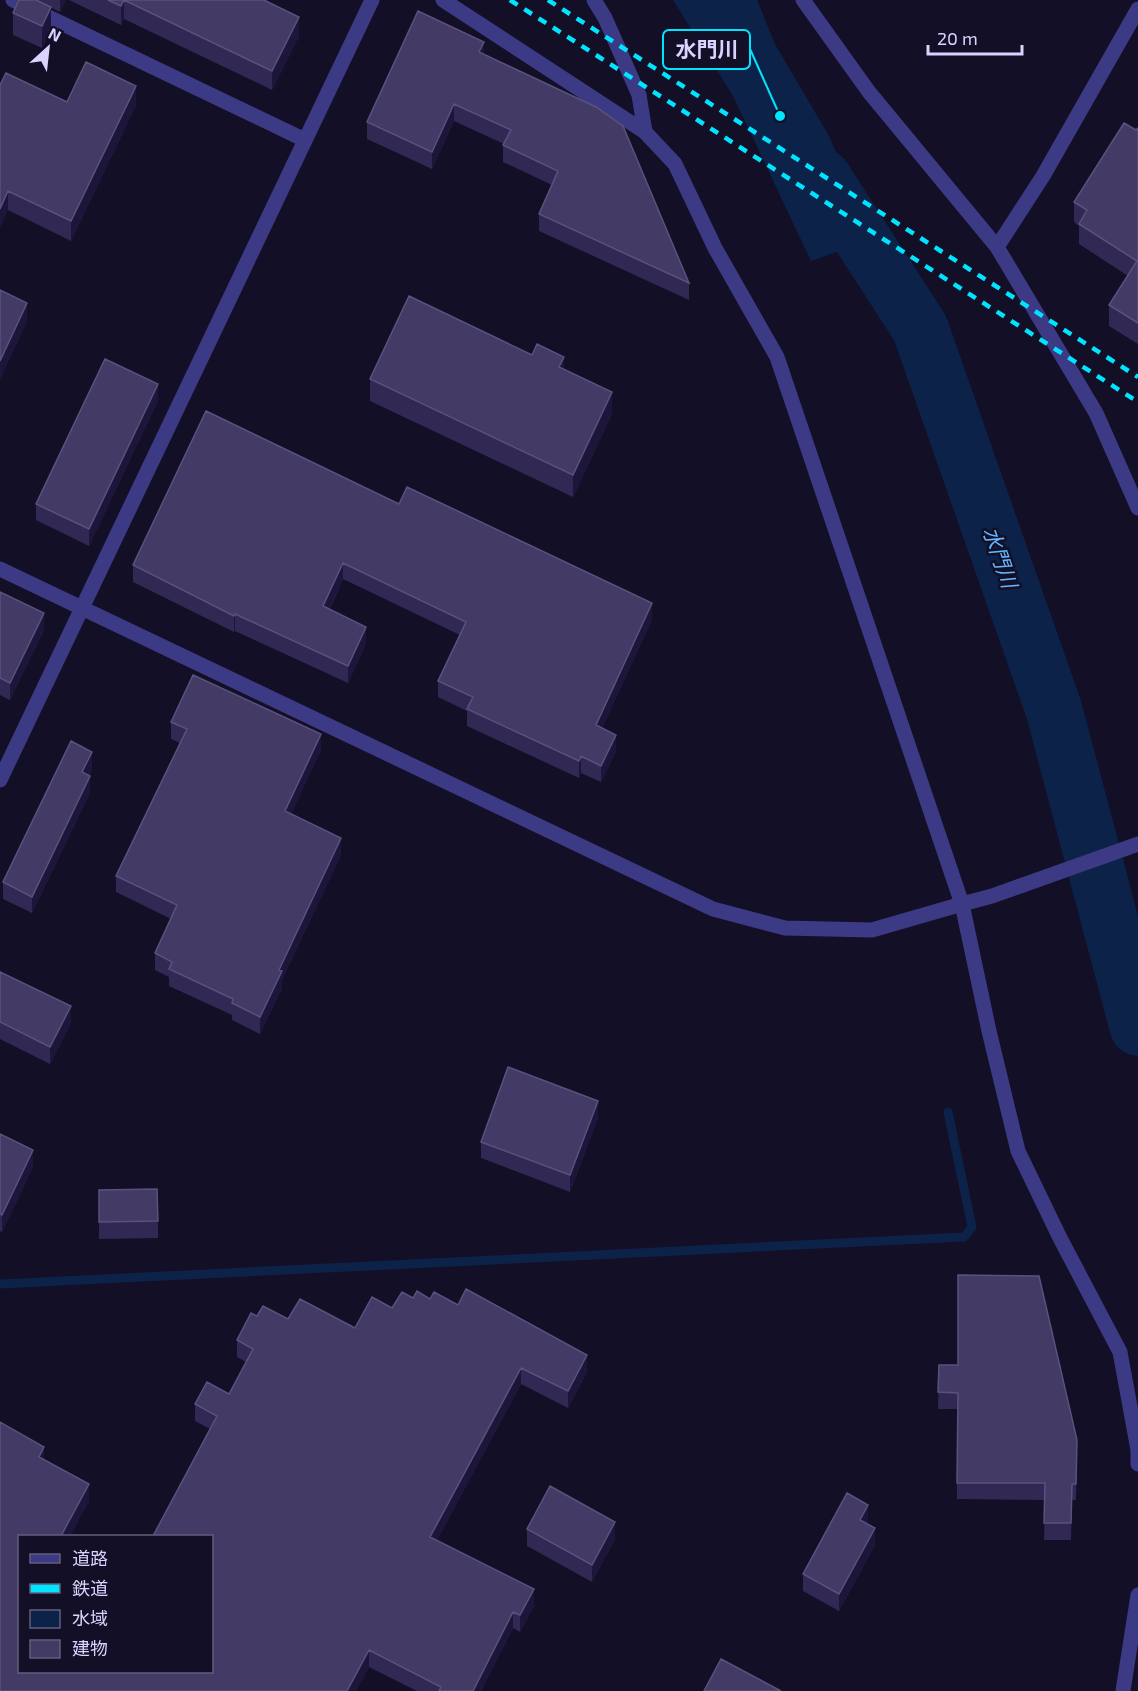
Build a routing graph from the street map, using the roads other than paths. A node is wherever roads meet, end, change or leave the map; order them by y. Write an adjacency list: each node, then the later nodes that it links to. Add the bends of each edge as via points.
1 (13, 0): 8 (street)
2 (372, 0): 8 (street)
3 (443, 0): 7 (street)
4 (594, 0): 7 (street, via 639,95)
5 (803, 0): 9 (street, via 869,92)
6 (1138, 9): 9 (street, via 1043,176)
7 (645, 132): 15 (street, via 675,164 715,248 777,357)
8 (305, 140): 12 (street)
9 (997, 247): 10 (street, via 1096,413)
10 (1138, 508)
11 (0, 568): 12 (street)
12 (82, 607): 13 (street); 15 (street, via 713,909 785,928 872,930)
13 (0, 780)
14 (1138, 844): 15 (street, via 992,897)
15 (962, 904): 16 (street, via 1018,1151 1120,1352)
16 (1138, 1464)
17 (1138, 1595): 18 (street)
18 (1123, 1691)

